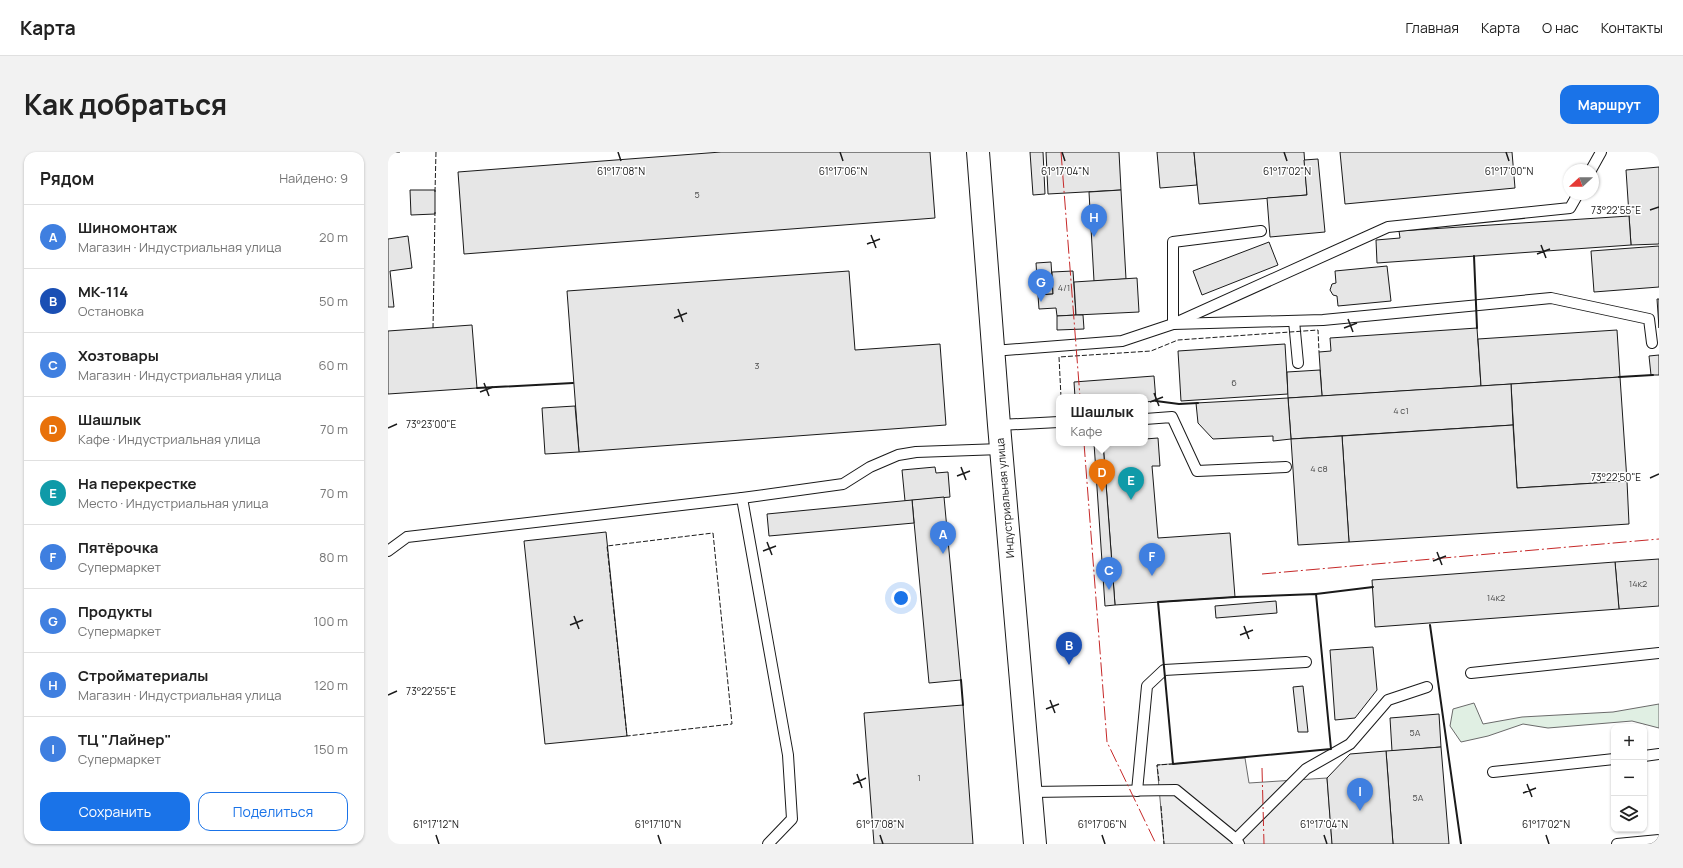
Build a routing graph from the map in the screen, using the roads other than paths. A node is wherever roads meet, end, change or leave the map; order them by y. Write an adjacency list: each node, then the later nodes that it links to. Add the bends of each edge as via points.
1 (978, 152): 9 (main road, Индустриальная улица)
2 (1601, 152): 3 (lane)
3 (1595, 164)
4 (1575, 200): 7 (lane, via 1570,208 1388,227)
5 (1260, 231): 7 (lane, via 1173,242)
6 (1294, 321): 7 (lane); 8 (lane, via 1551,298 1649,319); 10 (lane)
7 (1174, 324): 9 (lane, via 1122,341)
8 (1652, 343)
9 (994, 350): 13 (main road, Индустриальная улица)
10 (1298, 363)
11 (1148, 419): 15 (lane, via 1172,417 1197,471)
12 (1056, 422): 13 (lane)
13 (999, 425): 14 (main road, Индустриальная улица)
14 (1001, 449): 16 (lane, via 898,454 843,484); 27 (main road, Индустриальная улица)
15 (1286, 467)
16 (742, 498): 17 (lane, via 406,537); 30 (lane, via 788,754 792,819)
17 (388, 551)
18 (1659, 653): 20 (lane)
19 (1306, 662): 26 (lane, via 1164,670 1147,686)
20 (1471, 673)
21 (1427, 687): 29 (lane, via 1388,700 1350,744 1306,770)
22 (1659, 754): 23 (lane)
23 (1647, 756)
24 (1611, 759): 25 (lane)
25 (1493, 772)
26 (1136, 791): 27 (lane); 29 (lane, via 1176,790)
27 (1031, 792): 31 (main road, Индустриальная улица)
28 (1659, 840): 32 (lane)
29 (1237, 841)
30 (768, 844)
31 (1035, 844)
32 (1618, 844)

